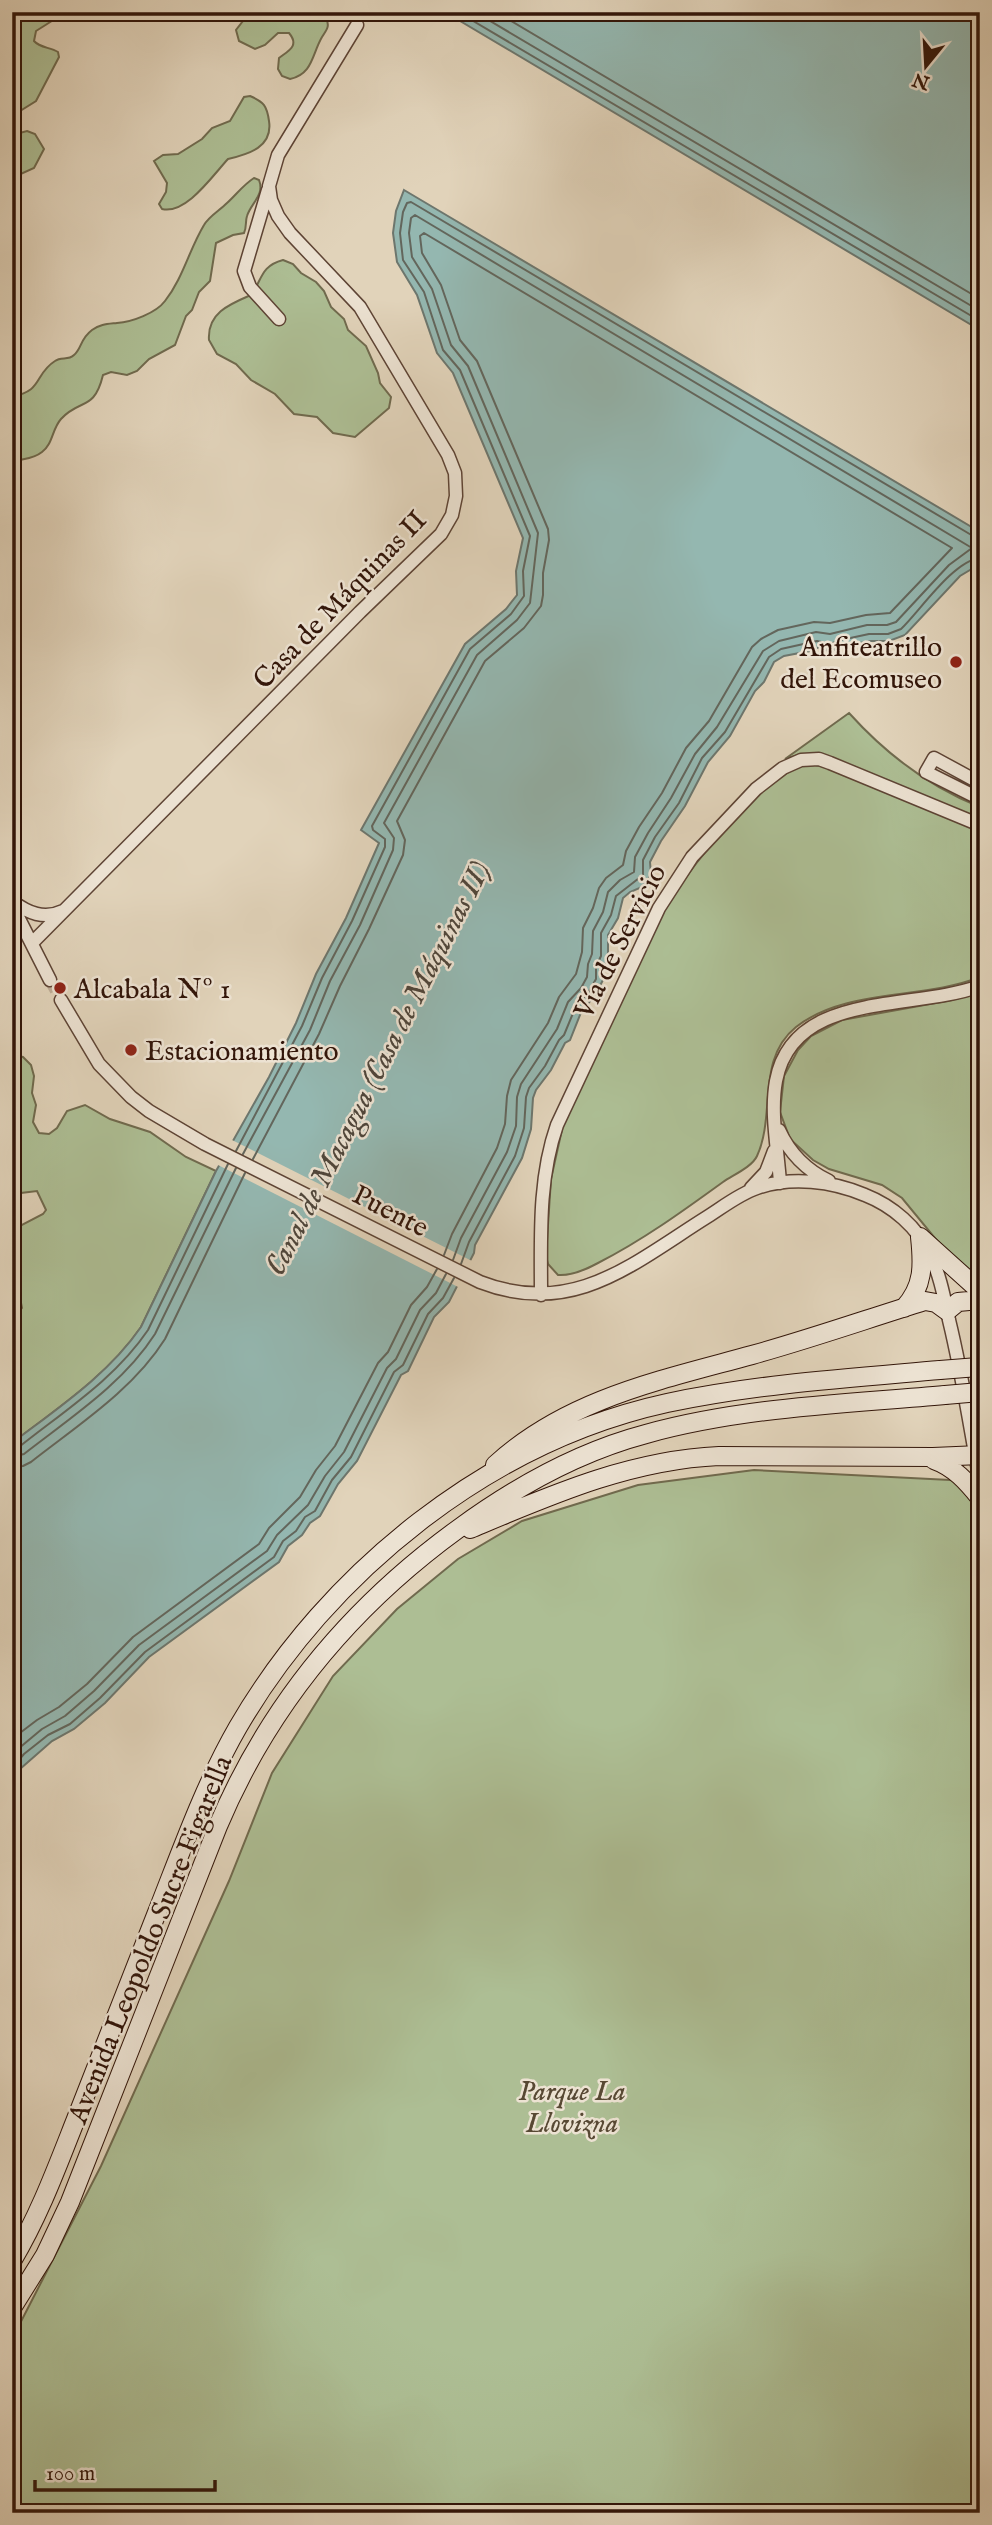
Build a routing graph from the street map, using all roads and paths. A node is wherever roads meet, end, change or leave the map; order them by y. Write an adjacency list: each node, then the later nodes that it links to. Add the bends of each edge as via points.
1 (357, 25): 2 (street, via 278,155)
2 (269, 186): 3 (street, via 244,271 250,287); 8 (street, Casa de Máquinas II, via 278,216 360,307 448,455 456,484 452,514 432,543)
3 (279, 319)
4 (980, 783): 5 (street, via 934,758 926,772)
5 (980, 799)
6 (980, 825): 20 (street, Vía de Servicio, via 831,763 810,759 793,762 756,789 706,840 666,894 557,1125 543,1187)
7 (12, 903): 8 (street, via 35,915); 9 (street)
8 (66, 909): 9 (street, Casa de Máquinas II)
9 (32, 943): 10 (street)
10 (50, 980)
11 (980, 986): 13 (street, via 949,996 845,1011 809,1027 780,1069)
12 (61, 1000): 20 (street, Puente, via 89,1051 114,1081 149,1111 205,1144 480,1282 509,1292)
13 (775, 1124): 14 (street); 16 (street, via 801,1162)
14 (777, 1140): 15 (street); 17 (street, via 766,1172)
15 (780, 1183): 16 (street, via 808,1181); 17 (street)
16 (843, 1187): 18 (street, via 883,1204)
17 (746, 1192): 20 (street, Puente, via 599,1282)
18 (920, 1237): 19 (main road); 22 (main road, via 922,1275 914,1297); 23 (street, via 937,1270)
19 (980, 1291)
20 (541, 1295)
21 (980, 1300): 23 (main road, via 958,1302)
22 (904, 1308): 23 (main road, via 925,1301); 29 (main road, via 607,1397 539,1430)
23 (947, 1311): 26 (street)
24 (979, 1367): 29 (main road, Avenida Leopoldo Sucre Figarella, bridge, via 776,1385 665,1404 563,1437)
25 (980, 1392): 31 (main road, Avenida Leopoldo Sucre Figarella, bridge, via 718,1418 644,1434 518,1488)
26 (977, 1455): 27 (main road); 28 (street)
27 (928, 1457): 30 (main road, via 952,1468); 31 (main road, via 685,1459 591,1480)
28 (980, 1481)
29 (480, 1482): 32 (main road, Avenida Leopoldo Sucre Figarella, via 408,1533 350,1583 285,1657 237,1728 199,1807 55,2171)
30 (980, 1498)
31 (441, 1541): 33 (main road, Avenida Leopoldo Sucre Figarella, via 387,1585 335,1639 292,1693 255,1751 218,1826 70,2202 45,2255)
32 (12, 2261)
33 (12, 2308)

